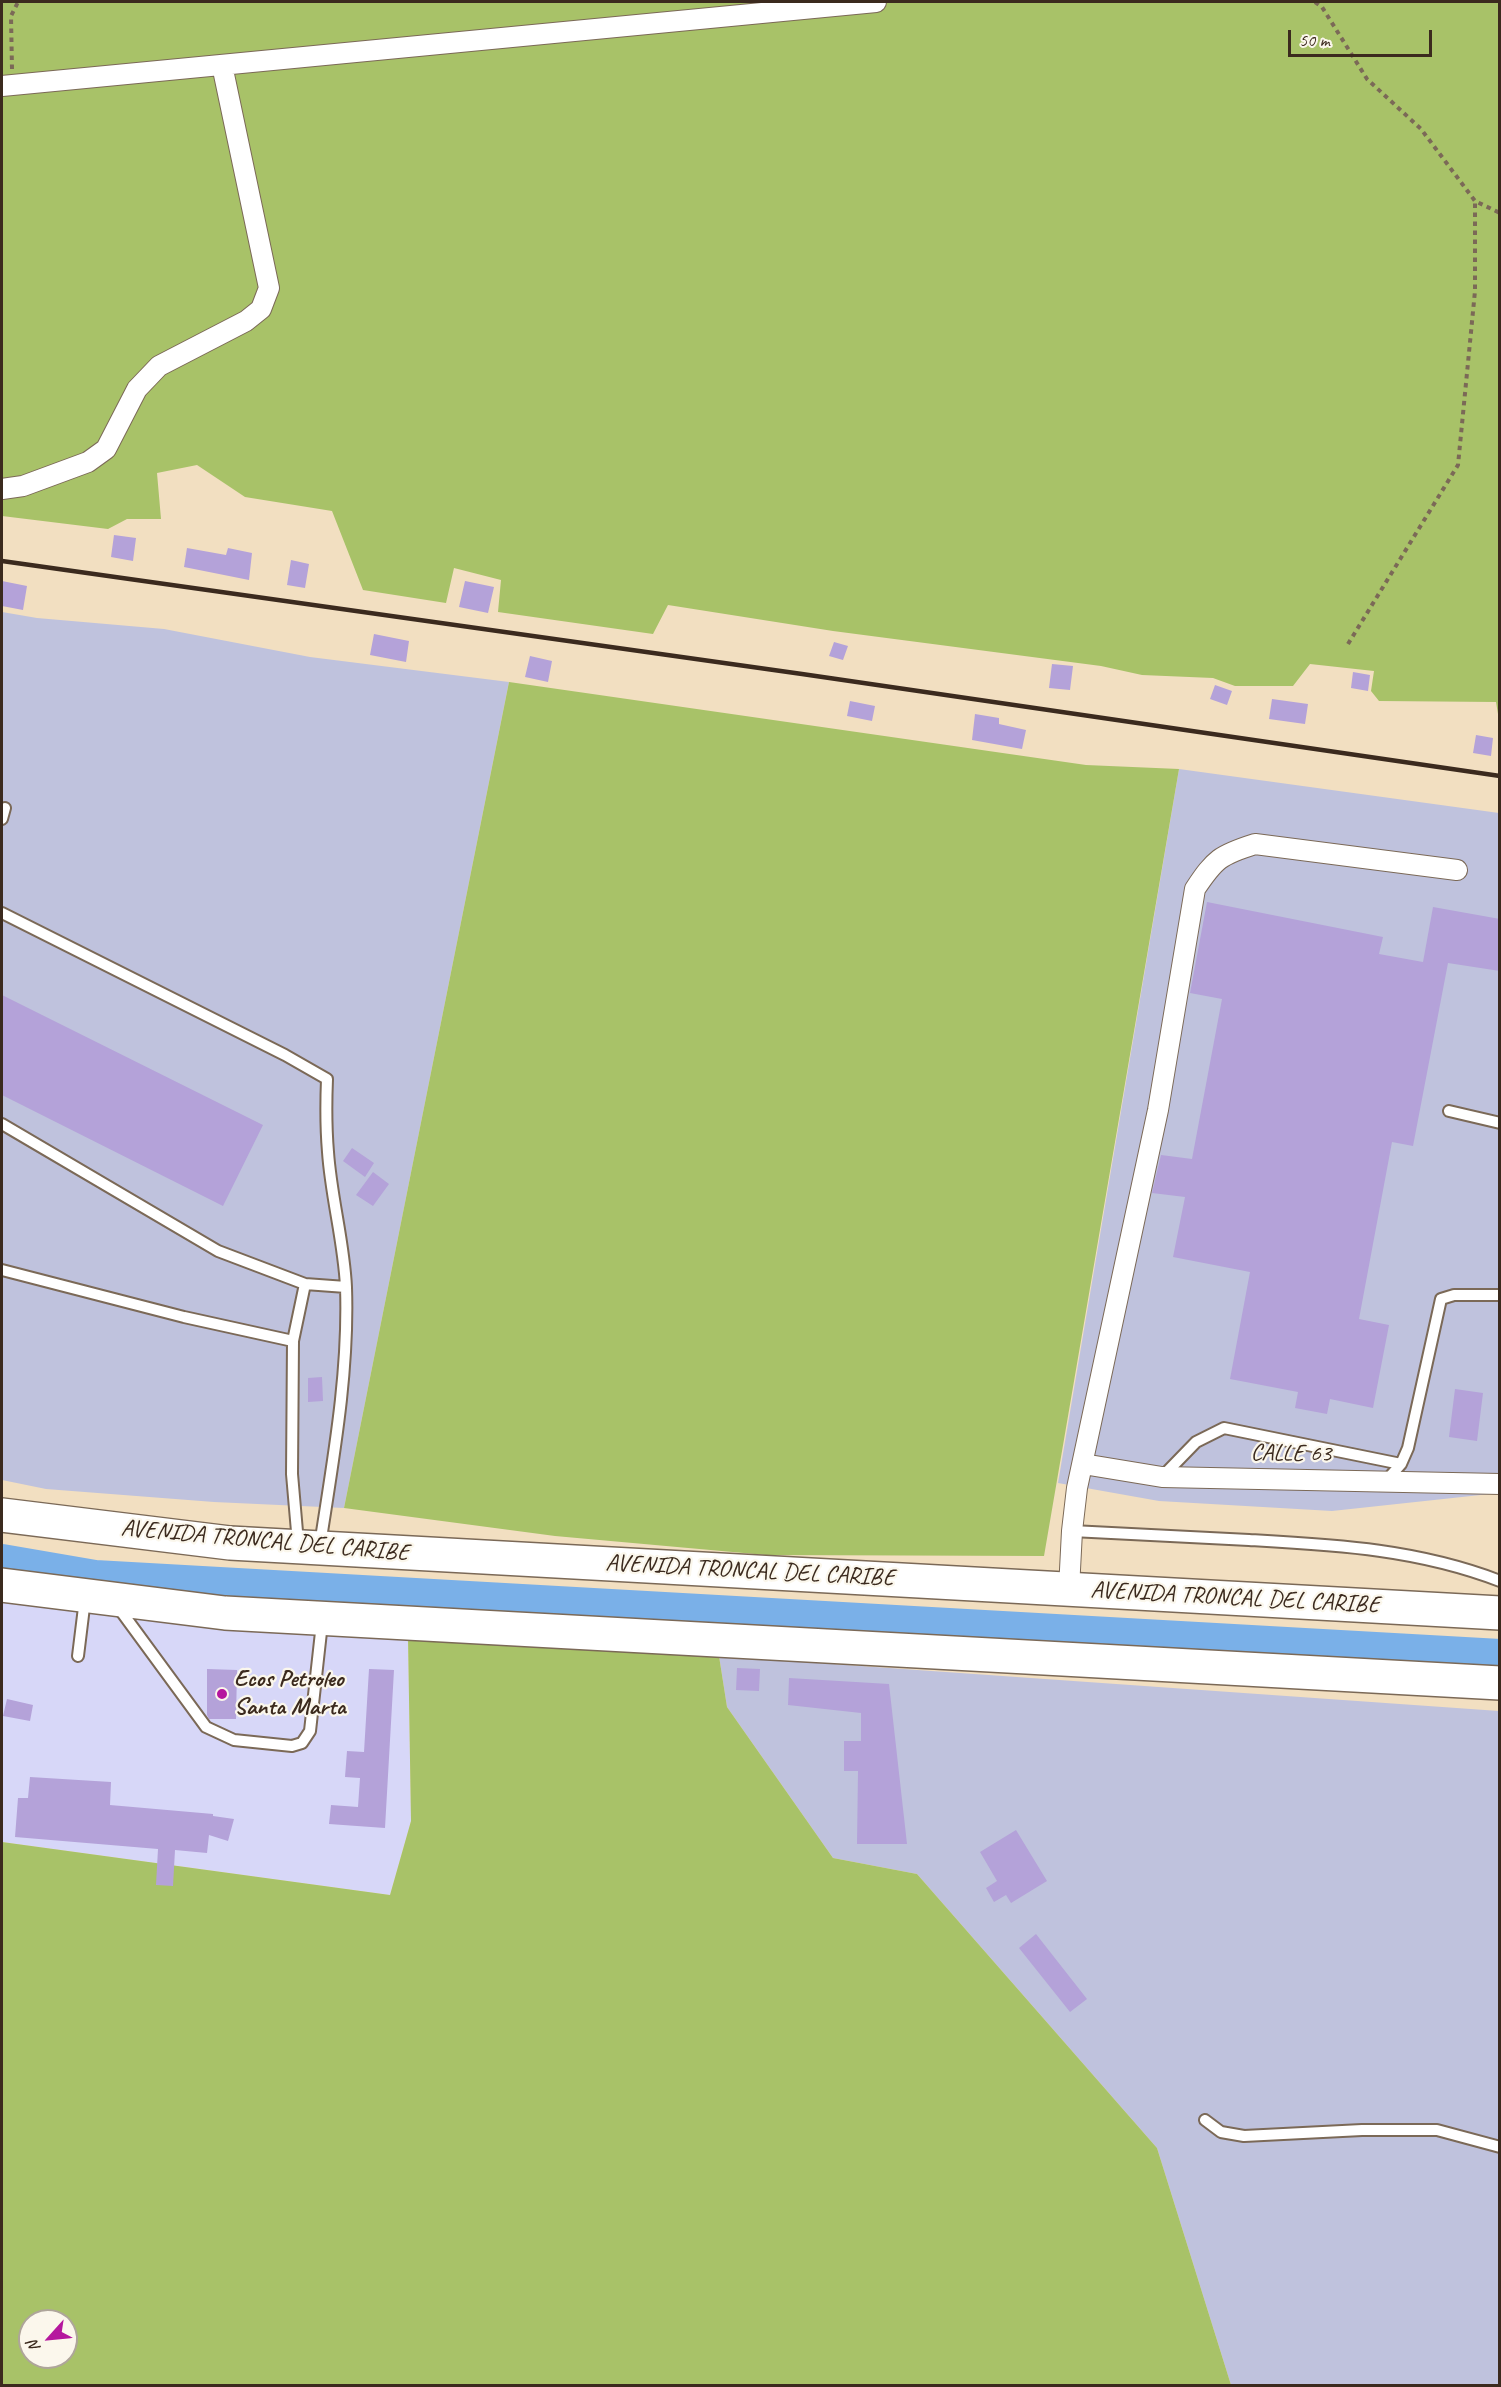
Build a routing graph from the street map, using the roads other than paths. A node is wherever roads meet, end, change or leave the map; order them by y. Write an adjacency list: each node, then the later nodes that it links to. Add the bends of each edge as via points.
1 (876, 2): 2 (street)
2 (222, 65): 3 (street); 4 (street, via 269,288 261,309 246,321 159,366 137,389 106,449 88,462 23,486)
3 (7, 85)
4 (2, 489)
5 (1457, 870): 15 (street, via 1255,844 1228,852 1211,864 1195,889 1158,1110)
6 (2, 913): 12 (lane, via 327,1079 328,1153)
7 (1449, 1111): 8 (lane)
8 (1500, 1123)
9 (2, 1124): 11 (lane, via 218,1251)
10 (2, 1270): 14 (lane)
11 (305, 1284): 12 (lane); 14 (lane)
12 (346, 1287): 22 (lane, via 343,1384)
13 (1500, 1296): 16 (lane, via 1454,1295 1441,1299 1408,1448)
14 (293, 1341): 22 (lane, via 292,1474)
15 (1083, 1464): 17 (street, CALLE 63); 21 (street)
16 (1401, 1464): 17 (lane, via 1224,1428 1196,1442); 18 (lane)
17 (1162, 1478): 18 (street, CALLE 63)
18 (1386, 1481): 19 (street, CALLE 63)
19 (1500, 1484)
20 (2, 1515): 22 (highway, AVENIDA TRONCAL DEL CARIBE, via 231,1543)
21 (1072, 1531): 23 (lane, via 1351,1546 1411,1556); 25 (street)
22 (309, 1547): 25 (highway, AVENIDA TRONCAL DEL CARIBE)
23 (1500, 1581)
24 (2, 1586): 26 (highway)
25 (1069, 1589): 27 (highway, AVENIDA TRONCAL DEL CARIBE)
26 (99, 1598): 28 (highway, via 225,1613); 28 (lane, via 206,1727 234,1740 292,1746 302,1743 310,1731); 29 (lane)
27 (1500, 1613)
28 (323, 1618): 30 (highway)
29 (78, 1656)
30 (1500, 1683)
31 (1205, 2120): 32 (lane, via 1221,2132 1244,2136 1437,2130)
32 (1500, 2147)

